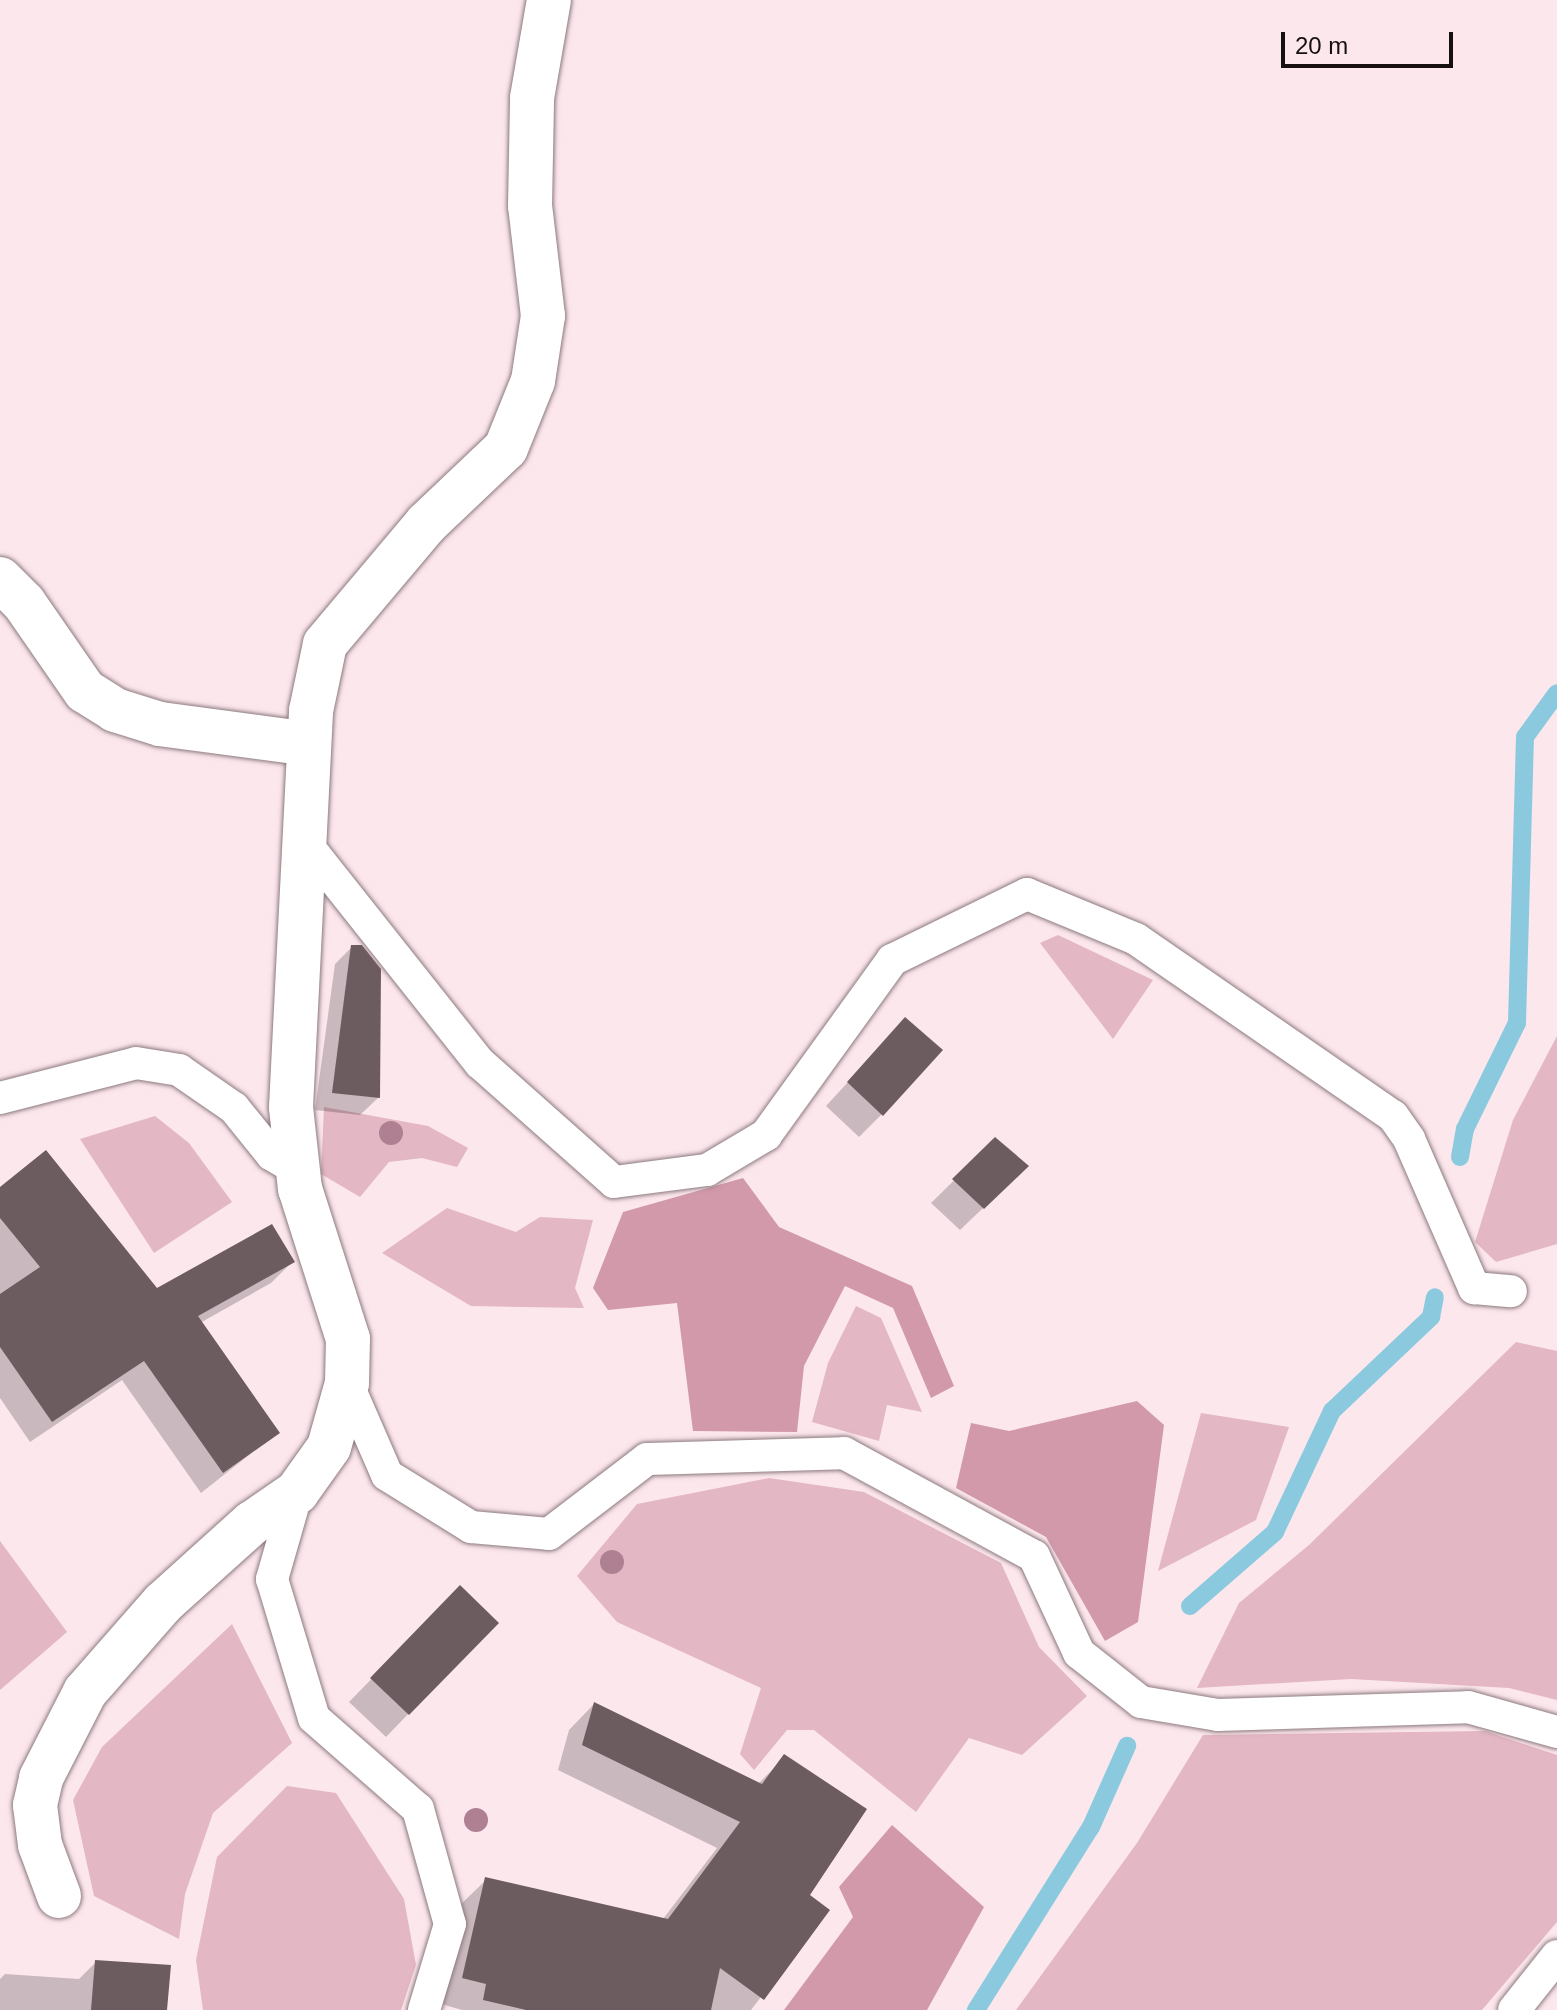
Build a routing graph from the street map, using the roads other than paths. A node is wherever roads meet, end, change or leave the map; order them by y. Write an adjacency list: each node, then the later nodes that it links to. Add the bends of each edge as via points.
1 (549, 0): 3 (street, via 532,98 530,206 543,316 533,381 506,448 426,524 325,644)
2 (0, 579): 3 (street, via 24,603 85,691 115,710 160,724)
3 (309, 744): 4 (street)
4 (303, 840): 6 (street, via 291,1107); 7 (lane, via 480,1063 614,1182 707,1170 766,1135 892,960 1027,894 1136,939 1393,1116 1409,1139 1474,1288)
5 (0, 1098): 6 (lane, via 136,1063 179,1070 234,1108 272,1155)
6 (298, 1170): 8 (street, via 348,1339)
7 (1511, 1291)
8 (347, 1383): 9 (street, via 329,1447); 10 (lane, via 387,1475 471,1527 549,1534 647,1459 844,1453 1034,1556 1079,1653 1141,1702 1218,1715 1468,1707)
9 (297, 1492): 11 (street, via 252,1523 163,1603 85,1692 41,1778 35,1805 40,1845); 13 (lane, via 272,1579 314,1718 418,1809 450,1924)
10 (1557, 1732)
11 (59, 1896)
12 (1557, 1956): 14 (lane)
13 (424, 2010)
14 (1514, 2010)

